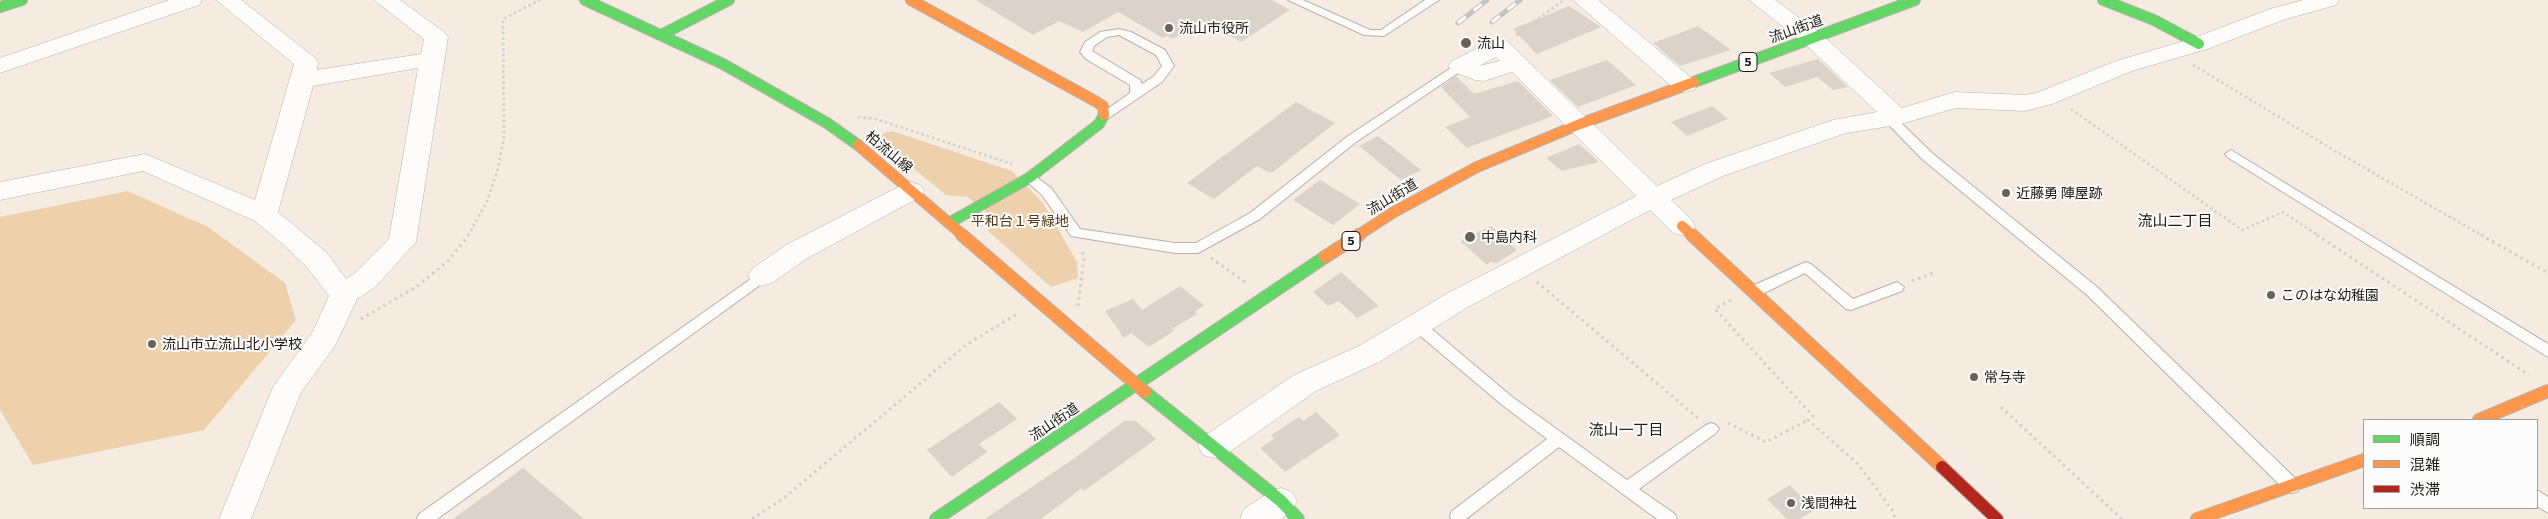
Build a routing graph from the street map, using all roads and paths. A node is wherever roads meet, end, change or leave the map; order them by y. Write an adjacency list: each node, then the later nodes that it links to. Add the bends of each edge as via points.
1 (22, 0): 17 (main road)
2 (192, 0): 25 (street)
3 (227, 0): 27 (street, via 306,62)
4 (385, 0): 23 (street, via 436,37)
5 (540, 0): 56 (path, via 503,19 504,136 498,169 487,201 464,243 448,262 416,287)
6 (585, 0): 18 (main road, 柏流山線)
7 (729, 0): 18 (main road)
8 (911, 0): 31 (main road, via 1095,101 1103,106)
9 (1294, 0): 10 (lane, via 1368,33 1384,33)
10 (1434, 0)
11 (1564, 0): 21 (path)
12 (1584, 0): 28 (street)
13 (1760, 0): 19 (street)
14 (1915, 0): 19 (main road, 流山街道 / 5)
15 (2102, 0): 20 (main road, via 2154,20)
16 (2328, 0): 20 (street, via 2278,14)
17 (0, 7)
18 (661, 35): 33 (main road, 柏流山線, via 723,64)
19 (1812, 38): 28 (main road, 流山街道 / 5); 32 (street)
20 (2199, 44): 22 (street)
21 (1499, 46): 24 (street); 26 (street)
22 (2172, 52): 30 (street, via 2124,66); 47 (path, via 2337,152)
23 (431, 59): 27 (street); 52 (street, via 402,242 365,280)
24 (1517, 63): 26 (street, via 1484,74); 34 (street)
25 (0, 66)
26 (1460, 66): 44 (lane, via 1352,138 1255,216)
27 (303, 80): 40 (street)
28 (1686, 85): 34 (main road, 流山街道 / 5)
29 (1135, 95): 29 (lane, via 1138,90 1136,83 1090,56 1086,52 1089,44 1104,34 1119,32 1161,53 1168,66 1165,72); 31 (lane)
30 (2053, 96): 32 (street, via 2025,103 1955,100); 58 (path, via 2242,230 2283,212)
31 (1103, 118): 36 (main road)
32 (1893, 118): 39 (street, via 1842,126 1714,170); 68 (lane, via 1927,156 2092,291)
33 (827, 123): 36 (path, via 852,116 876,119 1021,167); 38 (main road, 柏流山線)
34 (1580, 124): 39 (street); 59 (main road, 流山街道 / 5, via 1477,168 1394,212)
35 (2231, 154): 57 (lane)
36 (1029, 178): 41 (main road); 43 (lane, via 1047,192)
37 (0, 191): 40 (street, via 145,162)
38 (911, 191): 41 (main road, 柏流山線); 48 (street, via 796,252)
39 (1653, 198): 42 (street); 45 (street)
40 (264, 215): 52 (street, via 318,260 338,289)
41 (949, 223): 53 (main road, 柏流山線)
42 (1682, 226): 51 (main road)
43 (1076, 233): 44 (lane, via 1175,248); 54 (path, via 1084,257 1078,307)
44 (1198, 248): 49 (path)
45 (1520, 267): 55 (street); 64 (path)
46 (1936, 272): 50 (path)
47 (2548, 273)
48 (762, 276): 74 (lane)
49 (1252, 287)
50 (1897, 287): 51 (lane, via 1851,305 1806,267)
51 (1755, 291): 63 (path, via 1742,294 1715,309 1813,416); 79 (main road)
52 (347, 292): 56 (street)
53 (1039, 301): 54 (main road, 柏流山線); 75 (path, via 966,346 784,498)
54 (1062, 320): 59 (main road, 柏流山線)
55 (1416, 324): 65 (lane); 66 (street, via 1369,354 1305,382)
56 (325, 338): 73 (street, via 288,386)
57 (2548, 351)
58 (2532, 377)
59 (1136, 384): 66 (main road, 柏流山線); 76 (main road, 流山街道 / 5)
60 (2548, 391): 62 (main road)
61 (2001, 407): 80 (path)
62 (2481, 419)
63 (1808, 420): 64 (path, via 1766,442 1725,422); 78 (path, via 1857,463 1893,511)
64 (1711, 429): 69 (lane)
65 (1558, 439): 69 (lane); 72 (lane)
66 (1214, 446): 70 (main road, 柏流山線)
67 (2363, 460): 68 (main road)
68 (2292, 486): 71 (main road)
69 (1628, 488): 77 (lane)
70 (1278, 513)
71 (2231, 514): 81 (main road)
72 (1458, 516)
73 (235, 519)
74 (425, 519)
75 (752, 519)
76 (936, 519)
77 (1669, 519)
78 (1894, 519)
79 (1997, 519)
80 (2122, 519)
81 (2197, 519)

